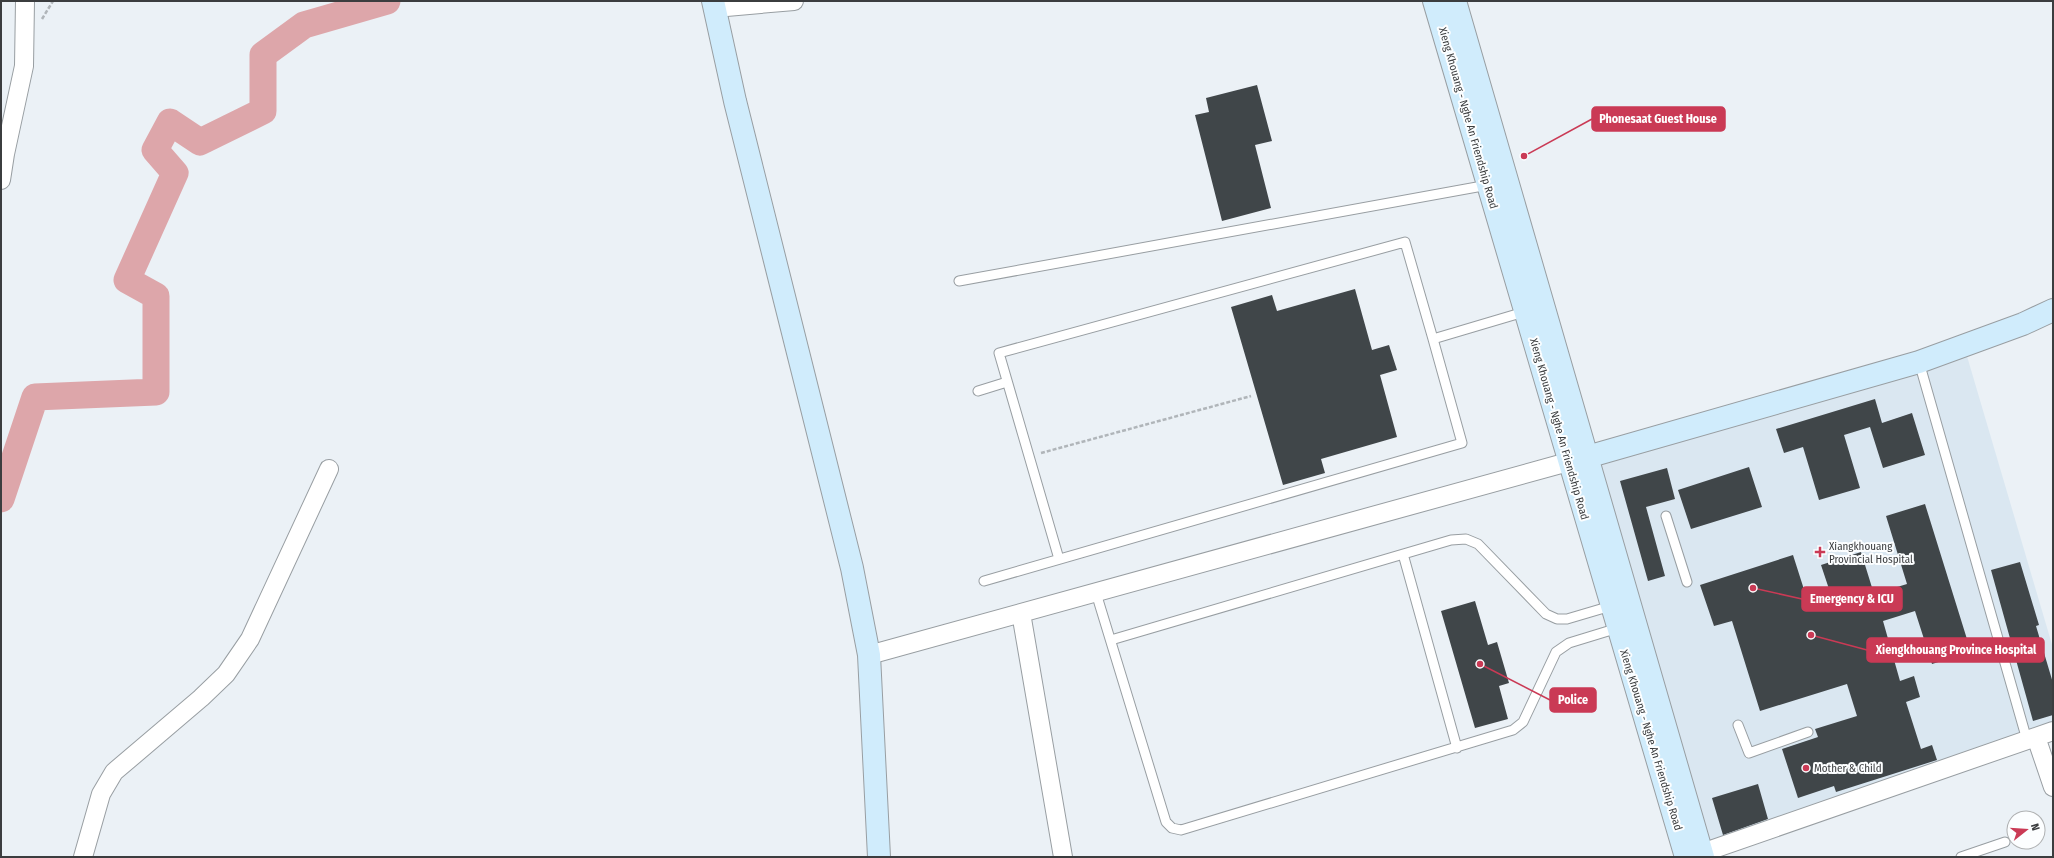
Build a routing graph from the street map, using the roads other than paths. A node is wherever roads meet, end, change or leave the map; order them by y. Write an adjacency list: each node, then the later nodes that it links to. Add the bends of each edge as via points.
1 (25, 1): 6 (street, via 24,66)
2 (794, 1): 5 (street)
3 (1434, 1): 7 (street, Xieng Khouang - Nghe An Friendship Road)
4 (1455, 1): 15 (street, Xieng Khouang - Nghe An Friendship Road)
5 (714, 5): 27 (street, via 735,101 852,568)
6 (1, 180)
7 (1488, 185): 8 (lane); 10 (street, Xieng Khouang - Nghe An Friendship Road)
8 (960, 281)
9 (2053, 310): 12 (street, via 2024,324)
10 (1524, 312): 11 (lane); 15 (street, Xieng Khouang - Nghe An Friendship Road)
11 (1433, 339): 13 (lane, via 1405,242 999,353); 19 (lane, via 1462,443)
12 (1919, 362): 15 (street); 31 (lane)
13 (1007, 382): 14 (lane); 19 (lane)
14 (978, 391)
15 (1578, 459): 22 (street); 23 (street, Xieng Khouang - Nghe An Friendship Road); 35 (street, Xieng Khouang - Nghe An Friendship Road)
16 (329, 468): 36 (street, via 250,639 226,674 202,698 114,772 101,794)
17 (1666, 516): 21 (lane)
18 (1403, 554): 23 (lane, via 1451,540 1466,540 1478,544 1546,614 1556,619 1566,619); 26 (lane); 32 (lane)
19 (1059, 559): 20 (lane)
20 (984, 581)
21 (1687, 582)
22 (1096, 593): 24 (street); 26 (lane)
23 (1611, 606): 25 (street, Xieng Khouang - Nghe An Friendship Road)
24 (1021, 613): 27 (street); 38 (street)
25 (1618, 628): 32 (lane, via 1569,643 1556,652 1523,722 1513,730); 35 (street, Xieng Khouang - Nghe An Friendship Road)
26 (1110, 640): 32 (lane, via 1166,822 1172,828 1181,830)
27 (869, 655): 37 (street)
28 (1738, 725): 30 (lane, via 1749,753)
29 (2053, 731): 31 (street)
30 (1808, 732)
31 (2031, 739): 33 (street); 35 (street)
32 (1457, 748)
33 (2053, 786)
34 (2005, 842): 39 (lane)
35 (1697, 856)
36 (82, 857)
37 (879, 857)
38 (1063, 857)
39 (1961, 857)

